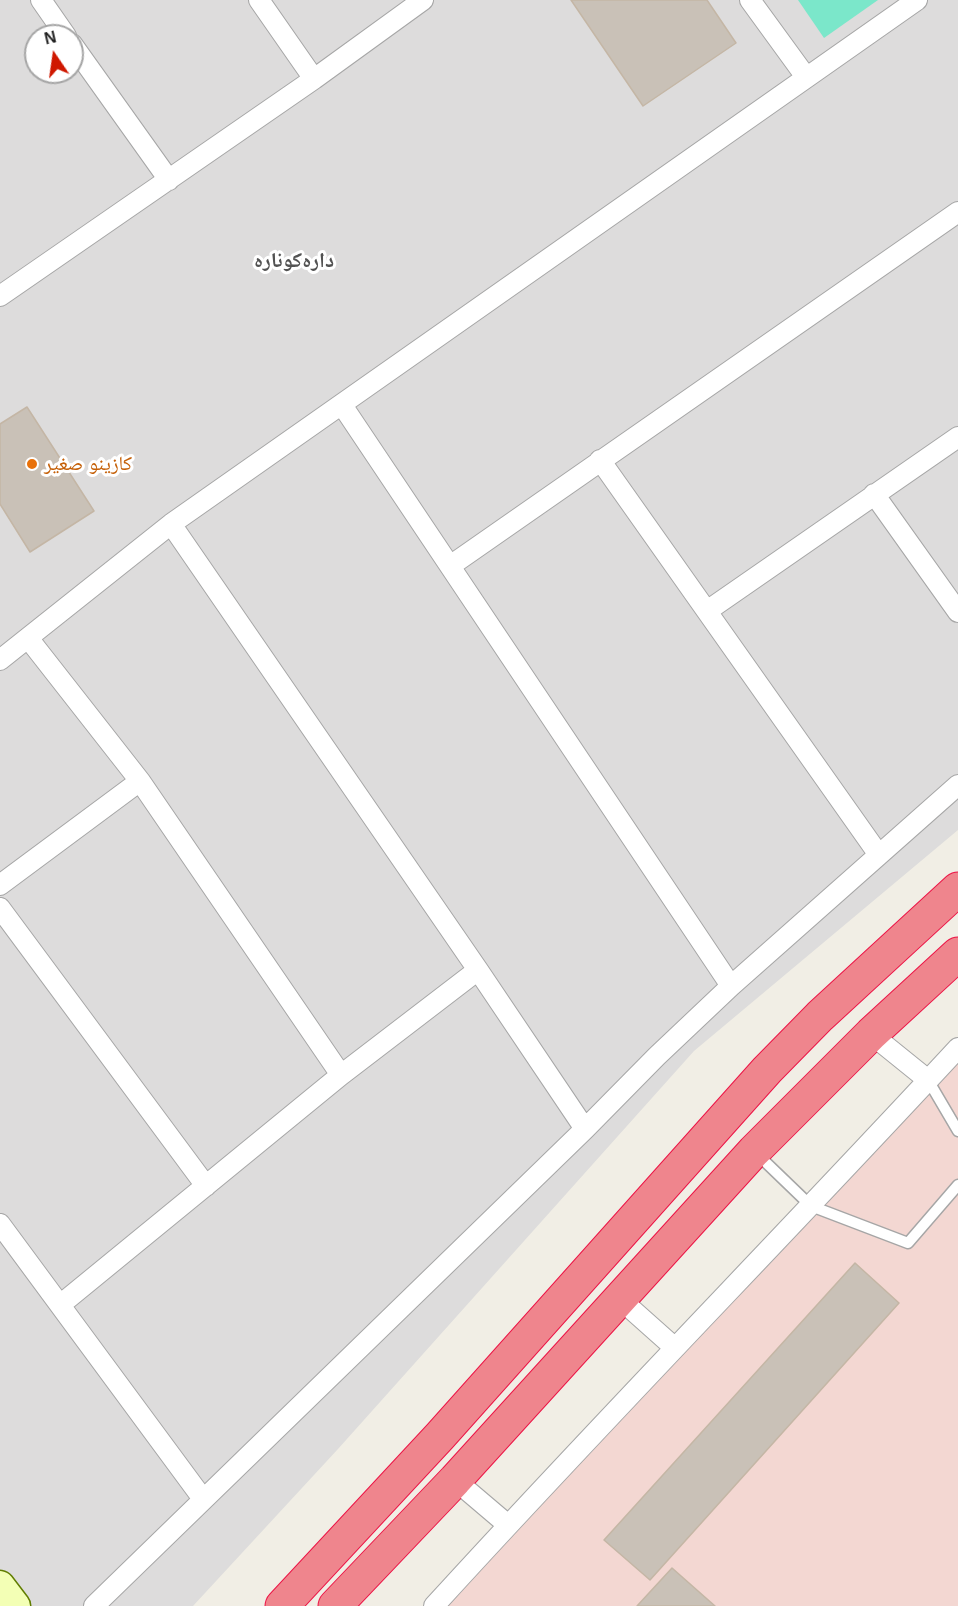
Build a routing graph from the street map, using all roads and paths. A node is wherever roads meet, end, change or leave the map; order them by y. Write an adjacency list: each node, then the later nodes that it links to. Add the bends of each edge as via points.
1 (41, 0): 6 (street)
2 (259, 0): 9 (street)
3 (423, 0): 9 (street)
4 (750, 0): 8 (street)
5 (917, 0): 8 (street)
6 (58, 24)
7 (84, 61): 10 (street)
8 (806, 77): 13 (street)
9 (314, 79): 10 (street)
10 (169, 180): 12 (street)
11 (958, 212): 15 (street)
12 (3, 287)
13 (342, 405): 17 (street); 18 (street)
14 (958, 437): 16 (street)
15 (600, 460): 18 (street); 19 (street)
16 (874, 494): 19 (street); 20 (street)
17 (171, 524): 21 (street); 30 (street)
18 (450, 566): 31 (street)
19 (707, 611): 25 (street)
20 (958, 612)
21 (28, 638): 22 (street); 23 (street)
22 (0, 660)
23 (140, 781): 26 (street); 34 (street)
24 (958, 785): 25 (street)
25 (879, 855): 31 (street)
26 (0, 885)
27 (958, 889): 36 (highway, via 820,1016)
28 (0, 908): 41 (street)
29 (958, 954): 32 (highway)
30 (478, 970): 34 (street); 37 (street)
31 (731, 986): 37 (street)
32 (871, 1034): 35 (street); 39 (highway)
33 (958, 1048): 35 (street)
34 (341, 1075): 41 (street)
35 (928, 1080): 38 (lane); 42 (street)
36 (719, 1122): 39 (highway); 53 (highway, via 456,1418)
37 (585, 1129): 48 (street)
38 (958, 1131)
39 (754, 1151): 42 (lane); 44 (highway)
40 (958, 1185): 42 (lane, via 908,1243)
41 (206, 1186): 45 (street)
42 (811, 1206): 46 (street)
43 (0, 1224): 45 (street)
44 (620, 1299): 46 (street); 47 (highway)
45 (60, 1305): 48 (street)
46 (675, 1348): 49 (street)
47 (455, 1480): 49 (street); 54 (highway)
48 (203, 1499): 52 (street)
49 (508, 1525): 55 (street)
50 (0, 1585): 51 (street)
51 (16, 1606)
52 (94, 1606)
53 (282, 1606)
54 (334, 1606)
55 (434, 1606)

